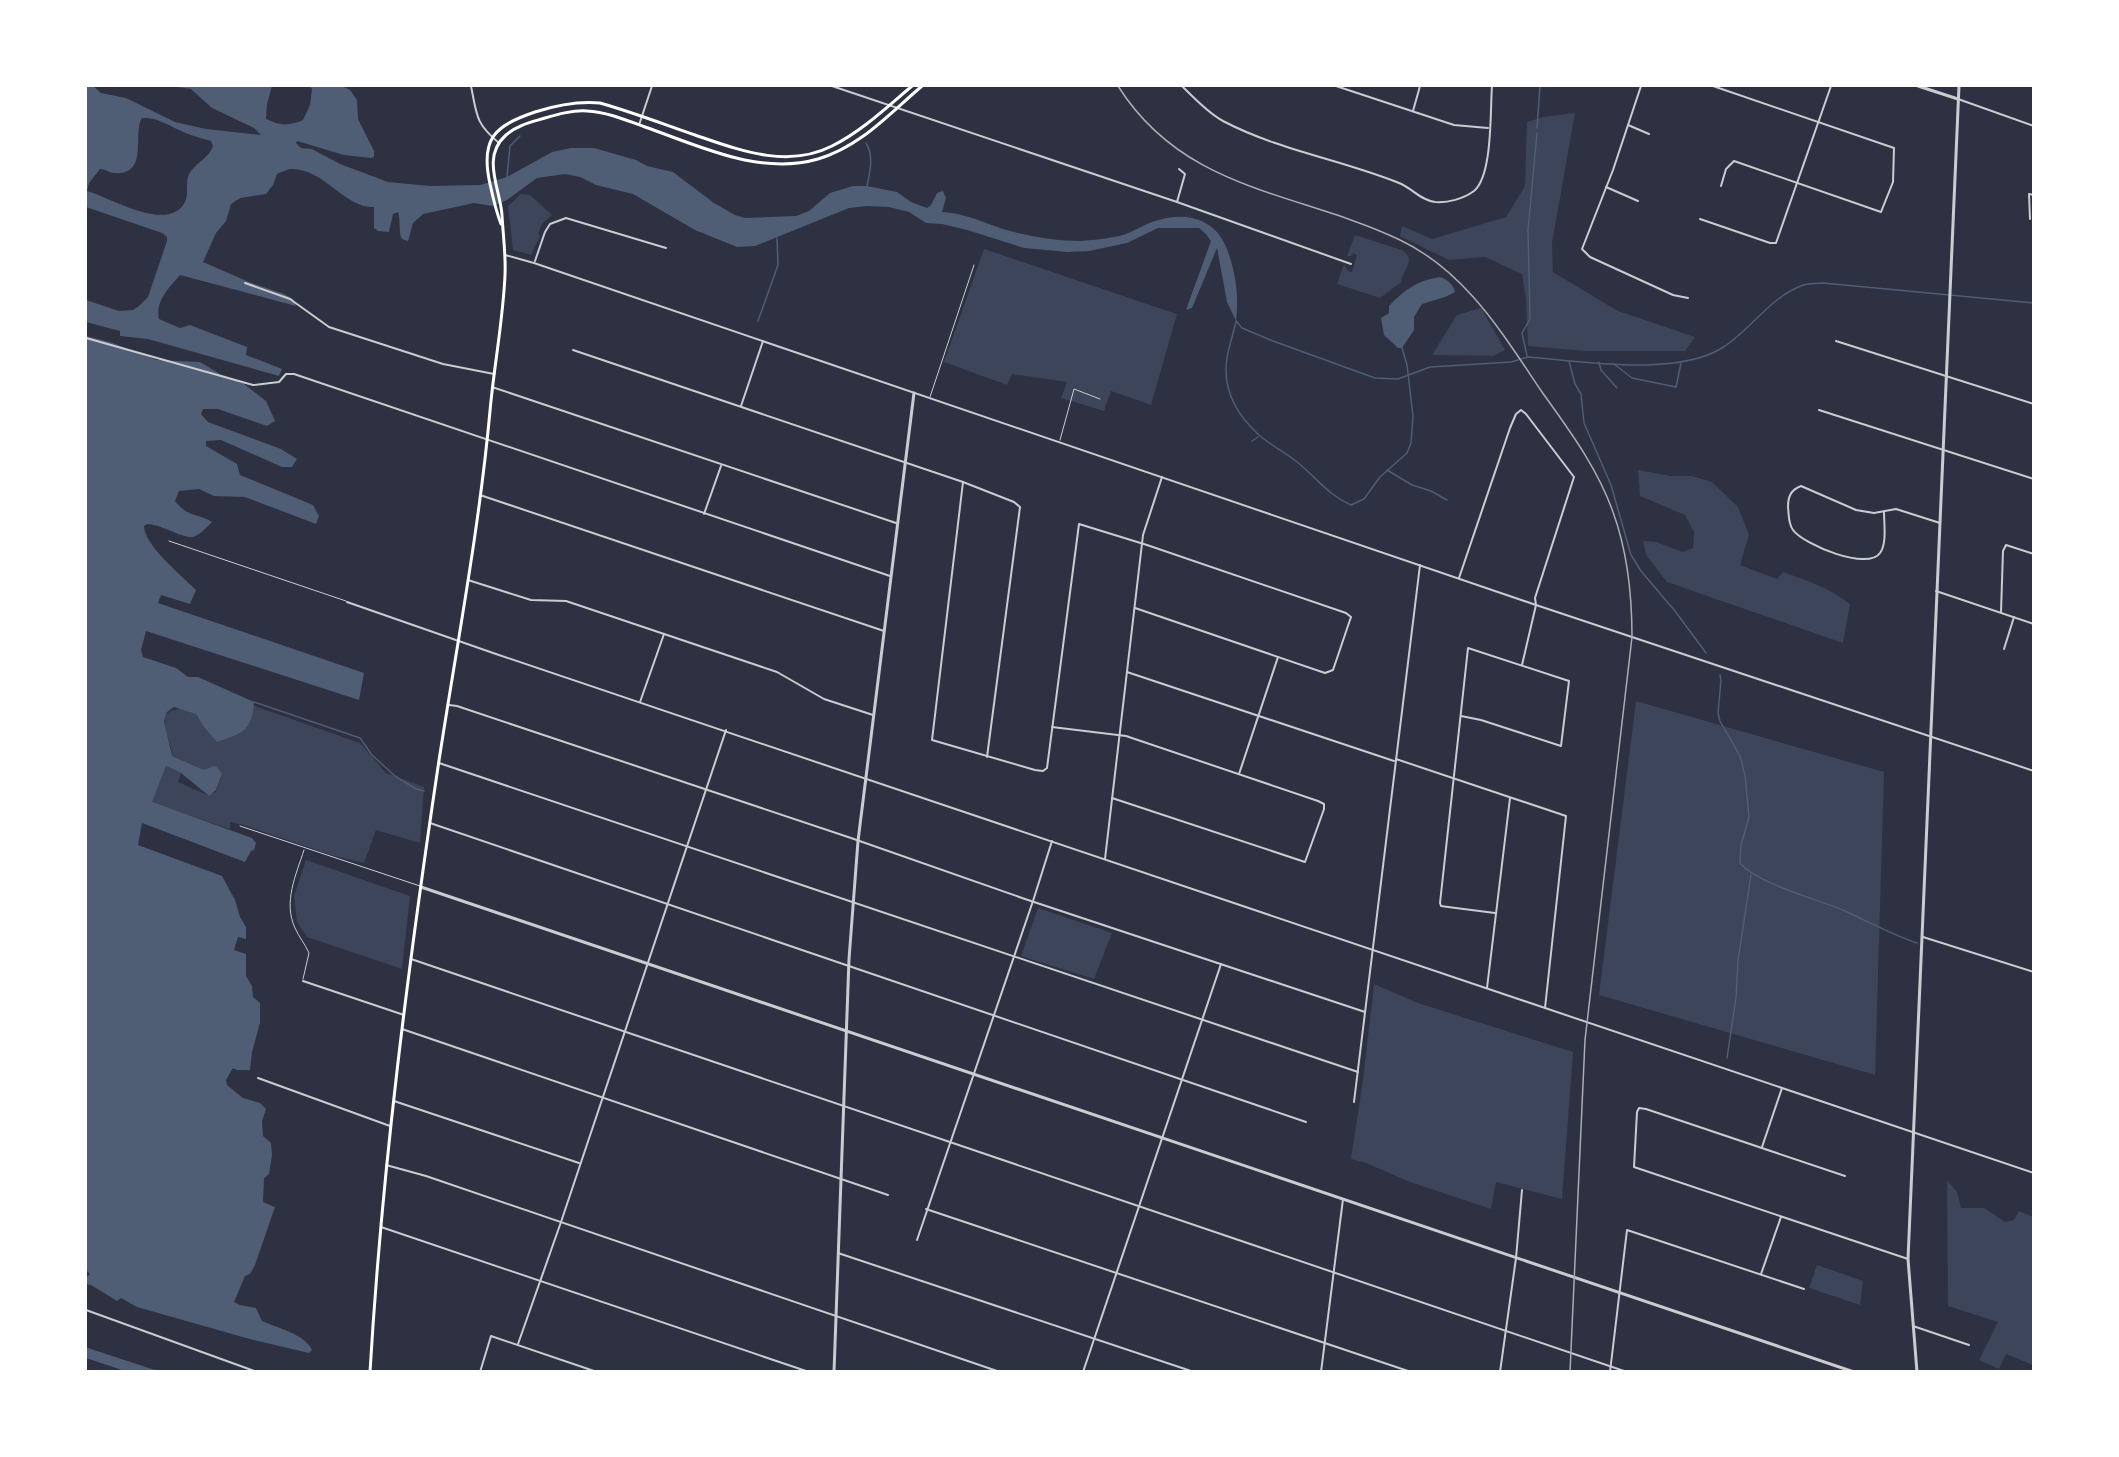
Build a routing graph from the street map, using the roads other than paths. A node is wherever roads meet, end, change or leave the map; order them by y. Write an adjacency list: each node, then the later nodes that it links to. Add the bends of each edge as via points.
1 (471, 86): 26 (street, via 479,123)
2 (652, 86): 19 (street)
3 (832, 86): 16 (street)
4 (912, 86): 16 (main road)
5 (922, 86): 17 (main road)
6 (1182, 86): 24 (street, via 1222,120 1402,184 1424,199 1435,201 1461,198 1475,190 1487,169)
7 (1336, 86): 18 (street)
8 (1420, 86): 18 (street)
9 (1492, 86): 24 (street)
10 (1641, 86): 22 (street)
11 (1713, 86): 20 (street)
12 (1831, 86): 20 (street)
13 (1918, 86): 15 (street)
14 (1959, 86): 15 (street)
15 (1958, 99): 23 (street); 50 (street)
16 (889, 105): 17 (street); 19 (main road, via 831,147 781,158 753,154)
17 (897, 107): 21 (main road, via 844,149 794,164 748,162); 34 (street)
18 (1413, 111): 24 (street, via 1454,124)
19 (641, 117): 21 (street); 26 (main road, via 600,103 584,102 510,122)
20 (1819, 122): 29 (street); 29 (street, via 1894,148 1893,182 1881,212)
21 (639, 125): 27 (main road, via 584,110 518,127)
22 (1628, 125): 25 (street); 31 (street)
23 (2034, 126)
24 (1489, 128)
25 (1649, 134)
26 (492, 137): 27 (street); 37 (main road, via 486,156)
27 (499, 143): 37 (main road, via 493,159)
28 (1179, 169): 34 (street, via 1185,174)
29 (1798, 183): 30 (street, via 1734,161 1726,169); 35 (street, via 1776,243)
30 (1721, 186)
31 (1606, 187): 33 (street); 44 (street, via 1582,249 1590,257 1673,295)
32 (2034, 195): 36 (street, via 2029,194)
33 (1638, 201)
34 (1177, 202): 41 (street)
35 (1700, 219)
36 (2030, 219)
37 (502, 229): 39 (main road)
38 (666, 248): 40 (street, via 566,218 550,224)
39 (505, 255): 40 (street); 49 (main road)
40 (534, 263): 46 (street)
41 (1351, 264)
42 (974, 265): 53 (lane)
43 (245, 283): 49 (street, via 290,299 329,327 443,364)
44 (1688, 297)
45 (86, 338): 58 (street, via 253,385 279,382 286,374 294,374)
46 (763, 341): 52 (street); 56 (street)
47 (1836, 341): 50 (street)
48 (573, 350): 56 (street)
49 (494, 374): 51 (main road)
50 (1946, 375): 55 (street); 60 (street)
51 (492, 387): 58 (main road); 62 (street)
52 (914, 393): 53 (street); 61 (street)
53 (929, 398): 59 (street)
54 (1100, 399): 59 (lane, via 1074,389)
55 (2034, 404)
56 (741, 406): 61 (street)
57 (1819, 410): 60 (street)
58 (487, 440): 66 (main road); 68 (street)
59 (1060, 442): 63 (street)
60 (1944, 450): 64 (street); 70 (street)
61 (905, 462): 65 (street); 69 (street)
62 (721, 465): 68 (street); 69 (street)
63 (1162, 477): 72 (street); 74 (street)
64 (2034, 479)
65 (963, 482): 101 (street, via 1020,507); 101 (street, via 932,740)
66 (480, 495): 77 (main road); 85 (street)
67 (1884, 512): 67 (street, via 1856,510 1801,486 1789,496 1789,520 1798,534 1828,550 1863,560 1870,560 1883,549); 70 (street, via 1896,509)
68 (704, 514): 75 (street)
69 (896, 523): 75 (street)
70 (1940, 523): 78 (street)
71 (169, 541): 79 (lane)
72 (1142, 544): 81 (street); 89 (street, via 1351,617 1333,670 1325,673); 97 (street, via 1079,524)
73 (2034, 554): 82 (street, via 2006,545)
74 (1420, 566): 76 (street); 102 (street)
75 (890, 576): 85 (street)
76 (1459, 578): 80 (street); 80 (street, via 1510,428 1521,410 1574,477)
77 (468, 580): 86 (street, via 531,600 566,601); 87 (main road)
78 (1936, 591): 82 (street); 100 (street)
79 (347, 602): 87 (street)
80 (1536, 605): 90 (street); 100 (street)
81 (1135, 608): 89 (street); 91 (street)
82 (2001, 612): 83 (street)
83 (2014, 617): 84 (street); 88 (street)
84 (2034, 624)
85 (884, 631): 94 (street)
86 (664, 634): 92 (street); 94 (street, via 777,672 824,699)
87 (459, 640): 92 (street); 93 (main road)
88 (2004, 649)
89 (1278, 657): 95 (street)
90 (1522, 665): 96 (street, via 1468,648); 96 (street, via 1569,681 1561,746)
91 (1127, 672): 95 (street); 99 (street)
92 (640, 702): 98 (street)
93 (448, 705): 103 (main road); 108 (street)
94 (873, 715): 106 (street)
95 (1259, 715): 102 (street); 105 (street)
96 (1461, 716): 107 (street)
97 (1053, 727): 99 (street); 101 (street, via 1047,768 1043,771)
98 (726, 730): 106 (street); 108 (street)
99 (1119, 736): 105 (street); 109 (street)
100 (1932, 737): 104 (street); 123 (street)
101 (987, 757)
102 (1395, 760): 107 (street); 124 (street)
103 (439, 763): 111 (main road); 115 (street)
104 (2034, 771)
105 (1239, 774): 109 (street, via 1324,804 1305,862)
106 (867, 778): 113 (street); 114 (street)
107 (1454, 778): 110 (street); 122 (street, via 1440,903)
108 (706, 790): 113 (street); 115 (street)
109 (1112, 798): 117 (street)
110 (1510, 798): 122 (street); 133 (street, via 1566,816)
111 (430, 823): 118 (main road); 121 (street)
112 (240, 826): 116 (lane)
113 (858, 841): 119 (street); 120 (street)
114 (1052, 841): 117 (street); 119 (street)
115 (687, 847): 120 (street); 121 (street)
116 (304, 848): 118 (lane); 131 (lane, via 290,897 295,928 309,953)
117 (1105, 859): 124 (street)
118 (421, 887): 126 (main road); 127 (street)
119 (1033, 901): 125 (street); 128 (street)
120 (854, 903): 125 (street); 129 (street)
121 (668, 904): 127 (street); 129 (street)
122 (1495, 914): 132 (street)
123 (1923, 937): 130 (street); 152 (street)
124 (1372, 950): 132 (street); 134 (street)
125 (1013, 956): 136 (street); 137 (street)
126 (411, 959): 135 (main road); 140 (street)
127 (648, 963): 139 (street); 140 (street)
128 (1221, 964): 134 (street); 137 (street)
129 (849, 965): 136 (street); 139 (street)
130 (2034, 972)
131 (303, 981): 135 (street)
132 (1487, 988): 133 (street)
133 (1545, 1008): 145 (street)
134 (1365, 1012): 141 (street)
135 (404, 1015): 138 (main road)
136 (993, 1015): 142 (street); 144 (street)
137 (1203, 1020): 141 (street); 144 (street)
138 (402, 1029): 146 (street); 147 (main road)
139 (846, 1030): 142 (street); 149 (street)
140 (625, 1032): 146 (street); 149 (street)
141 (1358, 1072): 148 (street)
142 (974, 1074): 153 (street); 154 (street)
143 (258, 1078): 151 (street)
144 (1183, 1078): 150 (street); 153 (street)
145 (1782, 1088): 152 (street); 155 (street)
146 (603, 1096): 156 (street); 160 (street)
147 (394, 1101): 151 (main road); 156 (street)
148 (1354, 1102)
149 (844, 1106): 154 (street); 160 (street)
150 (1306, 1122)
151 (390, 1126): 157 (main road)
152 (1914, 1133): 158 (street); 172 (street)
153 (1162, 1138): 163 (street); 164 (street)
154 (951, 1141): 164 (street); 165 (street)
155 (1762, 1147): 159 (street); 166 (street, via 1646,1108 1637,1112 1634,1167)
156 (580, 1163): 167 (street)
157 (386, 1165): 167 (street); 168 (main road)
158 (2034, 1173)
159 (1845, 1176)
160 (840, 1179): 162 (street); 170 (street)
161 (1522, 1190): 171 (street)
162 (888, 1195)
163 (1344, 1199): 171 (street); 173 (street)
164 (1138, 1207): 173 (street); 174 (street)
165 (926, 1209): 169 (street); 174 (street)
166 (1781, 1216): 172 (street); 175 (street)
167 (561, 1222): 176 (street); 180 (street)
168 (381, 1227): 176 (street); 189 (main road)
169 (917, 1240)
170 (838, 1253): 180 (street); 183 (street)
171 (1516, 1258): 178 (street); 182 (street)
172 (1908, 1259): 181 (street)
173 (1333, 1271): 182 (street); 184 (street)
174 (1116, 1274): 183 (street); 184 (street)
175 (1761, 1274): 177 (street); 178 (street, via 1627,1230)
176 (540, 1280): 185 (street); 192 (street)
177 (1804, 1289)
178 (1620, 1293): 187 (street); 202 (street)
179 (86, 1310): 188 (street)
180 (835, 1315): 193 (street); 194 (street)
181 (1913, 1326): 186 (street); 203 (street)
182 (1506, 1330): 187 (street); 199 (street)
183 (1094, 1338): 195 (street); 196 (street)
184 (1324, 1343): 197 (street); 198 (street)
185 (518, 1344): 190 (street, via 491,1336); 191 (street)
186 (1969, 1345)
187 (1611, 1366): 200 (street); 201 (street)
188 (256, 1371)
189 (370, 1371)
190 (480, 1371)
191 (597, 1371)
192 (809, 1371)
193 (834, 1371)
194 (1000, 1371)
195 (1083, 1371)
196 (1194, 1371)
197 (1321, 1371)
198 (1411, 1371)
199 (1500, 1371)
200 (1610, 1371)
201 (1628, 1371)
202 (1854, 1371)
203 (1917, 1371)

